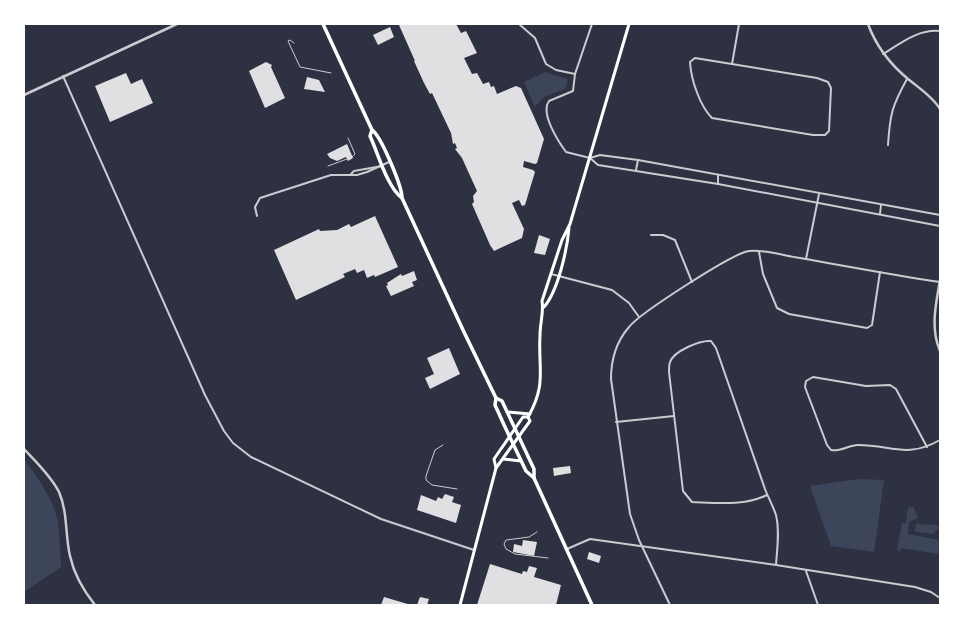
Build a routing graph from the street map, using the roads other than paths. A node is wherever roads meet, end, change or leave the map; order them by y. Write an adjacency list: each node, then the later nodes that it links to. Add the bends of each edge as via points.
1 (177, 24): 14 (street)
2 (322, 24): 18 (main road)
3 (519, 24): 13 (street, via 535,38 546,64 556,70)
4 (592, 24): 13 (street)
5 (629, 24): 22 (main road)
6 (739, 24): 11 (street)
7 (868, 24): 10 (street)
8 (940, 31): 10 (street, via 925,32 911,37)
9 (294, 43): 12 (lane, via 288,41 300,67)
10 (883, 54): 15 (street)
11 (732, 64): 11 (street, via 695,58 690,62 705,110 712,118 814,135 825,135 829,131 831,88 828,82 818,78)
12 (331, 73)
13 (575, 74): 22 (street, via 573,90 549,101 546,105 546,114 559,143 566,152)
14 (63, 76): 16 (street); 74 (street, via 206,395 233,443 251,457 381,519)
15 (908, 79): 17 (street); 20 (street, via 896,98 890,116)
16 (24, 95)
17 (940, 109)
18 (372, 130): 25 (main road, via 376,133); 27 (main road, via 370,136)
19 (348, 138): 21 (lane, via 355,154)
20 (888, 145)
21 (352, 157)
22 (590, 158): 24 (street, via 600,155); 28 (street, via 598,165); 39 (main road)
23 (348, 159): 26 (lane)
24 (638, 160): 28 (street); 30 (street)
25 (389, 162): 27 (street); 33 (main road, via 402,190)
26 (328, 166)
27 (383, 166): 29 (street); 29 (street, via 376,165); 33 (main road, via 395,193)
28 (636, 170): 31 (street)
29 (351, 174): 37 (street, via 331,175 260,198 255,206)
30 (718, 175): 31 (street); 32 (street)
31 (718, 184): 34 (street)
32 (819, 194): 34 (street); 35 (street)
33 (402, 198): 52 (main road)
34 (817, 202): 36 (street); 43 (street)
35 (881, 205): 36 (street); 38 (street)
36 (880, 214): 40 (street)
37 (257, 216)
38 (940, 216)
39 (570, 224): 45 (main road); 46 (main road, via 568,243)
40 (940, 226)
41 (651, 235): 48 (street, via 663,235 675,240)
42 (759, 252): 43 (street); 44 (street, via 763,274 777,308 788,314 867,328 872,325); 48 (street, via 748,251 738,255)
43 (806, 259): 44 (street)
44 (880, 272): 47 (street)
45 (551, 274): 46 (street); 49 (main road, via 542,301)
46 (558, 276): 49 (main road, via 550,300); 50 (street, via 612,290 629,303)
47 (940, 281): 51 (street, via 934,325 936,343)
48 (692, 282): 50 (street)
49 (544, 307): 54 (main road, via 539,336 540,390)
50 (639, 317): 56 (street, via 621,338 611,363)
51 (940, 351)
52 (496, 398): 53 (main road, via 502,401); 58 (main road, via 494,405)
53 (507, 412): 54 (main road); 57 (main road)
54 (529, 415): 57 (main road, via 523,417); 59 (main road, via 530,421)
55 (674, 416): 56 (street); 70 (street, via 681,482 687,498 692,502 736,503 756,500); 70 (street, via 670,362 688,348 704,341 711,341 716,348)
56 (616, 422): 72 (street, via 626,499)
57 (514, 428): 58 (main road); 59 (main road)
58 (509, 436): 61 (main road); 67 (main road, via 494,459)
59 (518, 436): 61 (main road); 68 (main road, via 534,469)
60 (940, 440): 63 (street)
61 (513, 444): 65 (main road); 66 (main road)
62 (443, 445): 69 (lane, via 434,450 426,480 432,485)
63 (927, 447): 63 (street, via 896,389 890,385 866,386 813,377 806,381 827,445 831,450 858,445 905,451)
64 (24, 449): 79 (street, via 49,476 58,491 64,508 69,555 76,576)
65 (503, 458): 66 (main road); 67 (main road)
66 (521, 460): 68 (main road, via 526,471)
67 (496, 468): 74 (main road)
68 (534, 478): 73 (main road)
69 (457, 489)
70 (767, 495): 76 (street, via 776,515)
71 (537, 532): 75 (lane, via 529,537 506,540 506,550 515,554)
72 (642, 546): 73 (street, via 590,540); 76 (street); 82 (street)
73 (567, 549): 81 (main road)
74 (475, 550): 80 (main road)
75 (548, 558)
76 (776, 565): 77 (street)
77 (806, 571): 78 (street, via 915,587); 83 (street)
78 (940, 598)
79 (95, 605)
80 (460, 605)
81 (592, 605)
82 (670, 605)
83 (818, 605)

